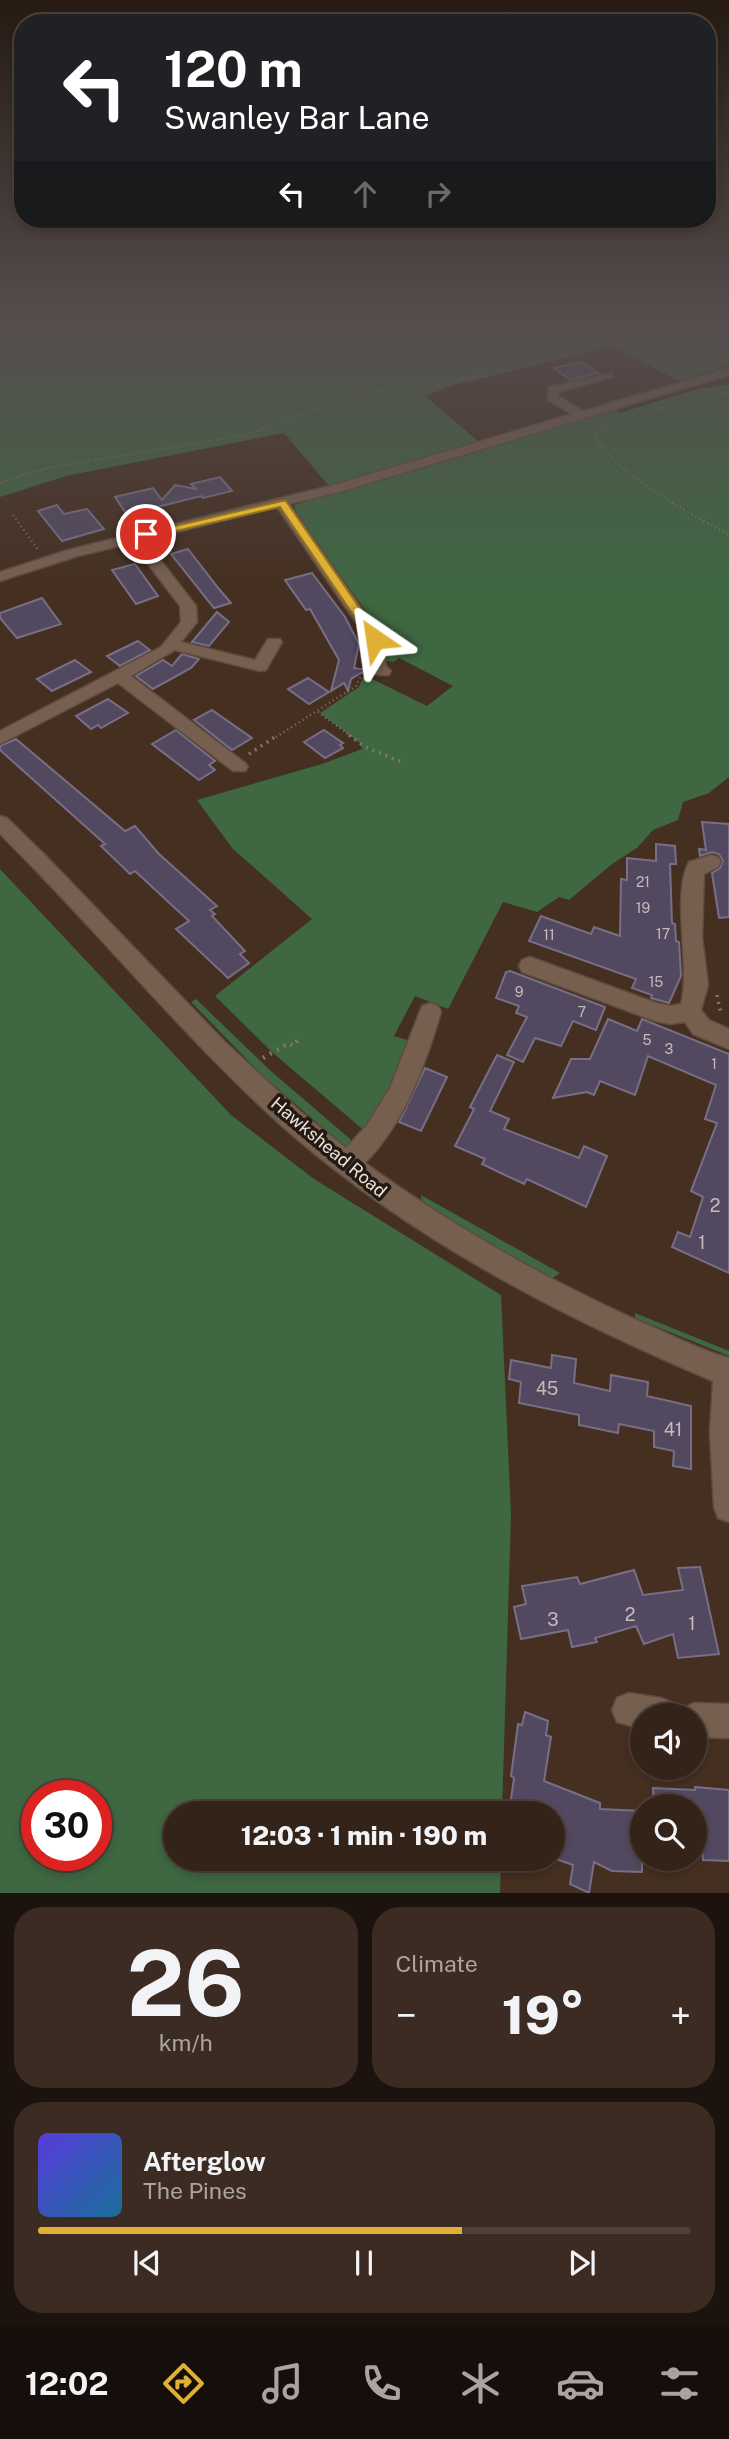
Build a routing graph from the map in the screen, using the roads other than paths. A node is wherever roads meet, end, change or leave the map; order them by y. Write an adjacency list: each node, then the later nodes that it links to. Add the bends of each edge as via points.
1 (574, 410): 4 (street)
2 (598, 410): 4 (street)
3 (624, 410): 5 (street)
4 (582, 415): 6 (street)
5 (633, 416)
6 (282, 504): 7 (street); 11 (street, via 375,639)
7 (135, 537): 8 (street); 10 (street, via 188,606 189,622)
8 (0, 577)
9 (274, 642): 10 (street, via 260,666)
10 (173, 645): 12 (street)
11 (381, 669)
12 (119, 676): 13 (street); 14 (street)
13 (0, 738)
14 (236, 765)
15 (0, 823): 21 (street, Hawkshead Road, via 244,1074)
16 (711, 862): 18 (street, via 700,864 694,874 692,937 697,985)
17 (530, 967): 18 (street, via 655,1012)
18 (690, 1012): 20 (street, via 701,1027)
19 (430, 1013): 21 (street, via 419,1052 382,1125)
20 (729, 1039)
21 (346, 1165): 22 (street, Hawkshead Road, via 400,1205 503,1268 620,1328)
22 (728, 1372): 23 (street, via 724,1433)
23 (729, 1507)
24 (707, 1720): 25 (street)
25 (729, 1721)

